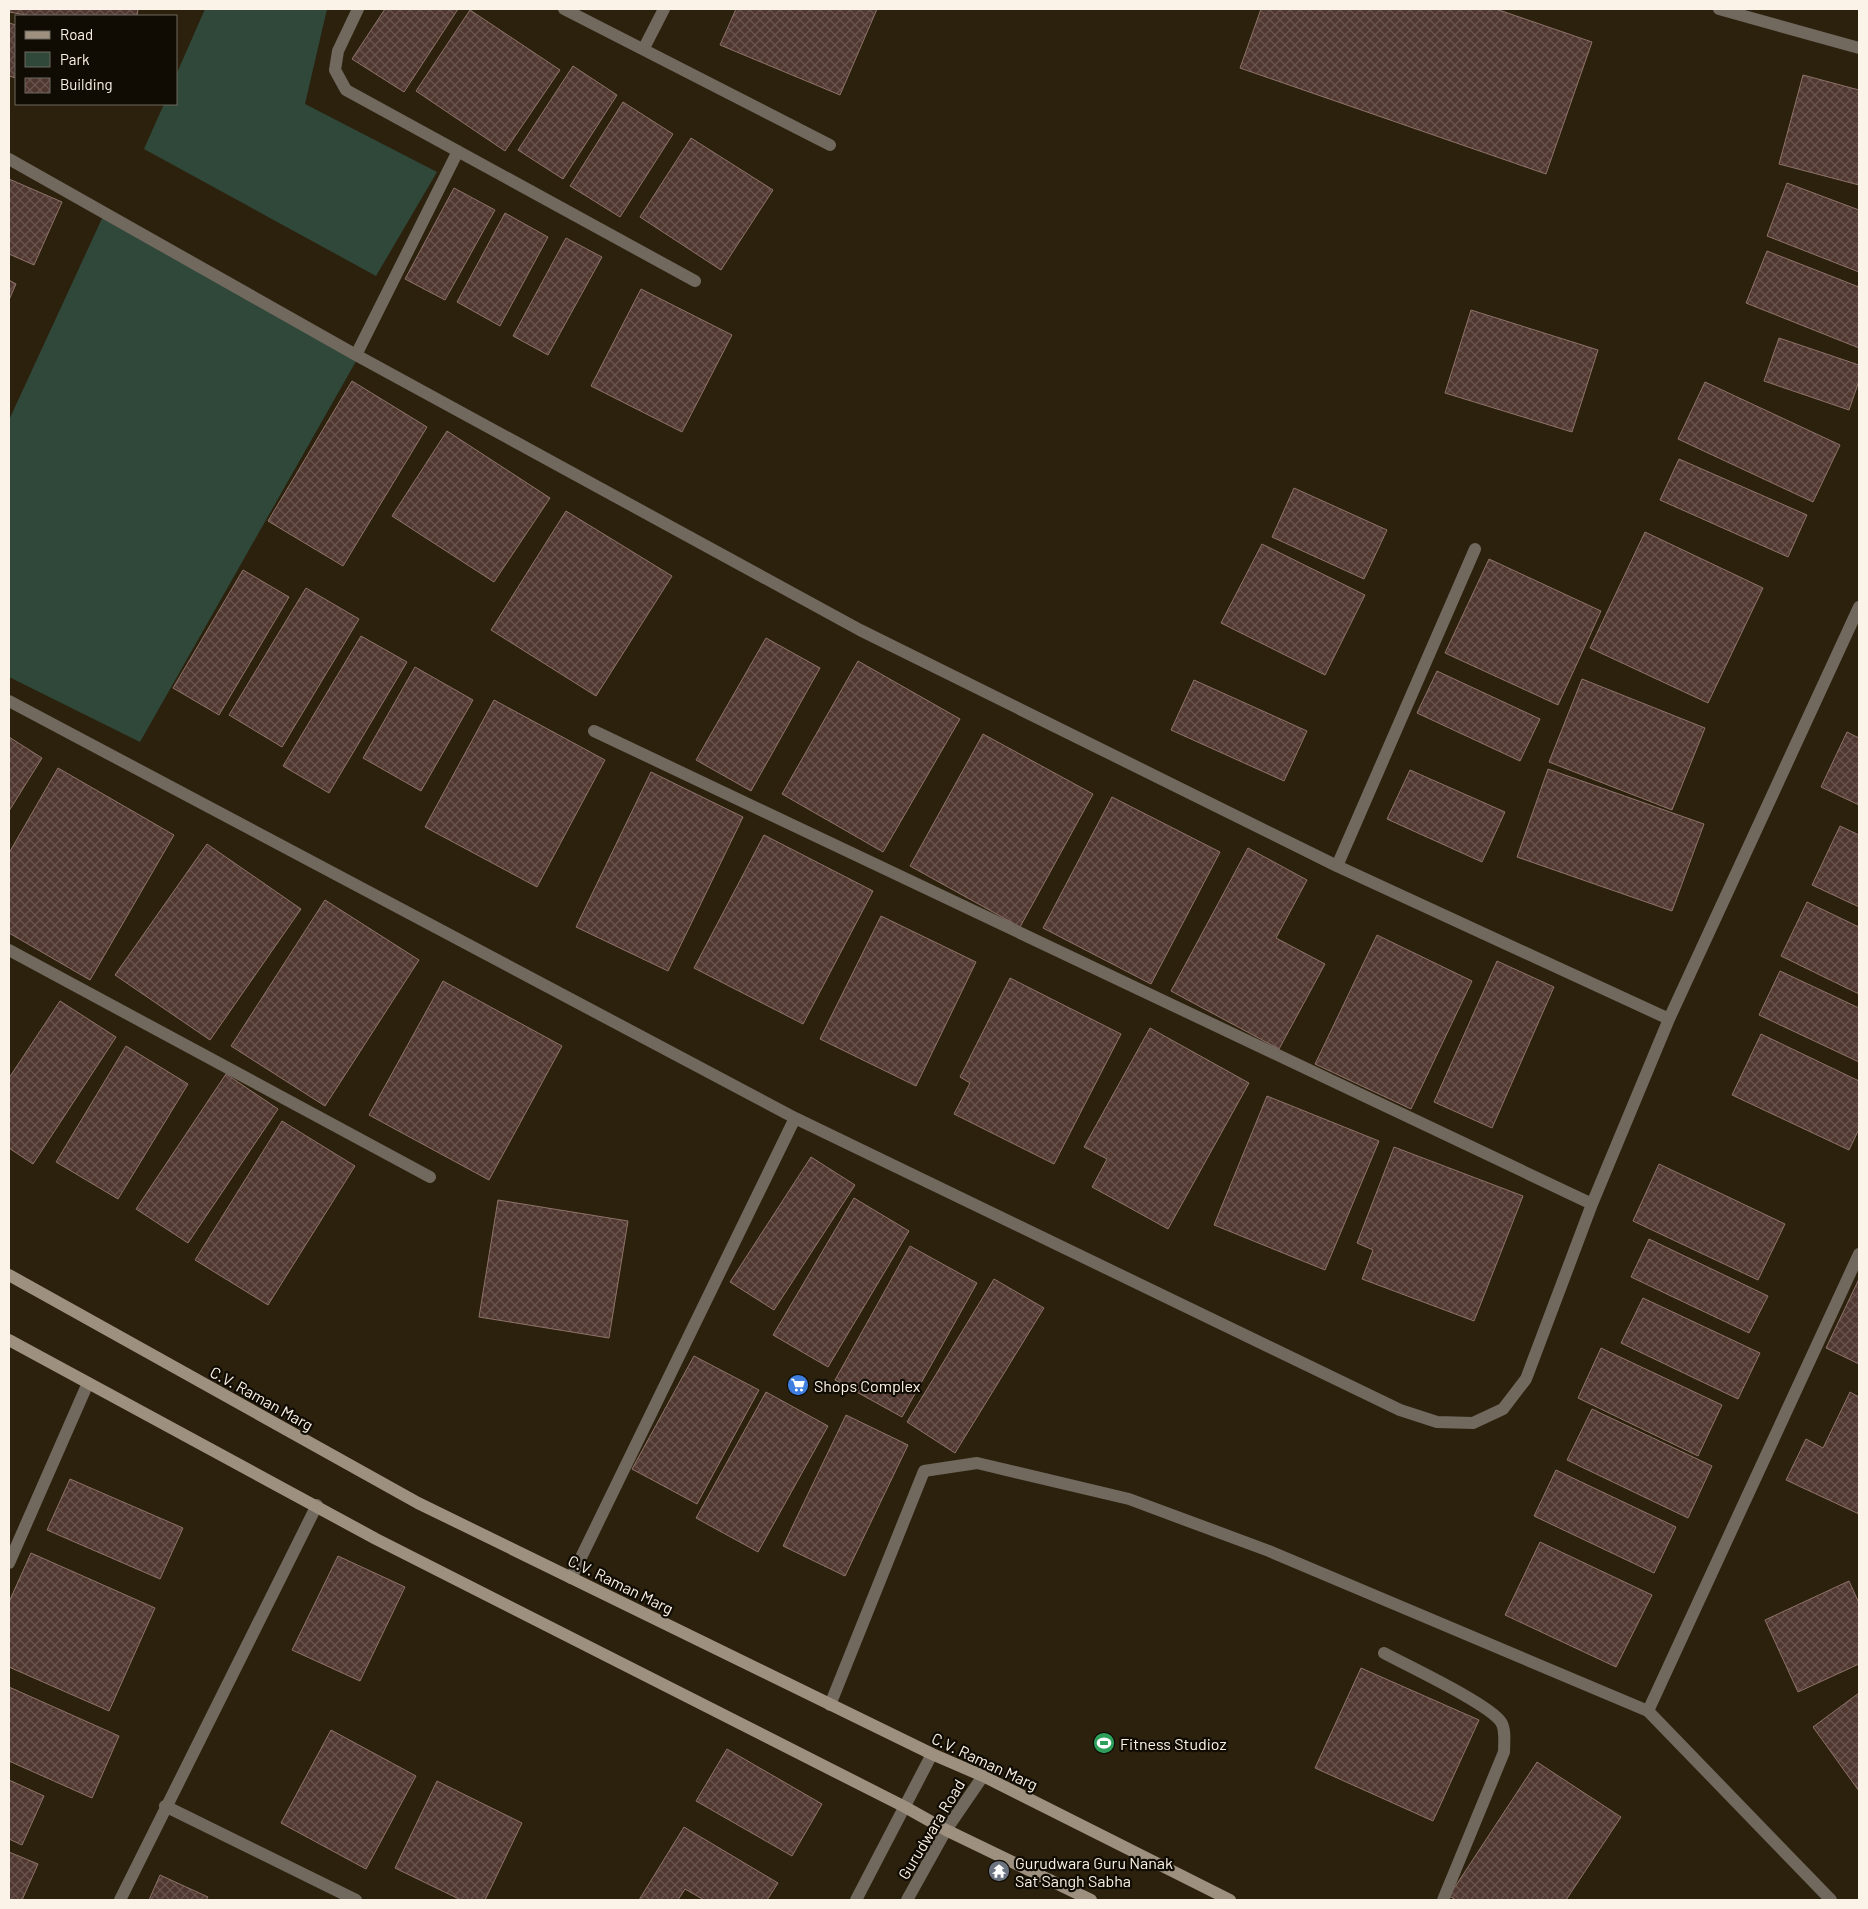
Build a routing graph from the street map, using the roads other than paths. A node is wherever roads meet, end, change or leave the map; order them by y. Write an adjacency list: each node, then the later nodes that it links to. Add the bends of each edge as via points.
1 (358, 9): 8 (street, via 338,51 334,70 346,90)
2 (564, 9): 5 (street)
3 (664, 9): 5 (street)
4 (1719, 9): 6 (street)
5 (644, 48): 7 (street)
6 (1859, 48)
7 (830, 145)
8 (458, 151): 10 (street); 11 (street)
9 (9, 159): 11 (street)
10 (695, 281)
11 (356, 355): 16 (street, via 860,630)
12 (1475, 549): 16 (street)
13 (1859, 607): 18 (street)
14 (9, 701): 19 (street)
15 (594, 731): 21 (street)
16 (1337, 866): 18 (street)
17 (9, 950): 20 (street)
18 (1669, 1019): 21 (street)
19 (795, 1118): 21 (street, via 1400,1410 1437,1422 1473,1423 1503,1409 1526,1380); 28 (street)
20 (430, 1177)
21 (1592, 1204)
22 (1859, 1254): 31 (street)
23 (9, 1275): 28 (main road, C.V. Raman Marg, via 418,1503)
24 (9, 1340): 25 (main road)
25 (88, 1382): 26 (main road); 27 (street)
26 (317, 1505): 34 (street); 35 (main road, via 376,1539)
27 (9, 1563)
28 (572, 1578): 30 (main road, C.V. Raman Marg)
29 (1384, 1654): 43 (street, via 1484,1707 1502,1723 1504,1752)
30 (830, 1705): 31 (street, via 924,1471 977,1463 1129,1499 1269,1551); 32 (main road, C.V. Raman Marg)
31 (1648, 1711): 44 (street)
32 (932, 1754): 33 (main road, C.V. Raman Marg); 35 (street)
33 (983, 1776): 36 (street, Gurudwara Road); 42 (main road, C.V. Raman Marg)
34 (165, 1806): 37 (street); 38 (street)
35 (906, 1808): 36 (main road); 39 (street)
36 (946, 1830): 40 (street, Gurudwara Road); 41 (main road)
37 (120, 1900)
38 (356, 1900)
39 (856, 1900)
40 (907, 1900)
41 (1091, 1900)
42 (1230, 1900)
43 (1443, 1900)
44 (1831, 1900)

